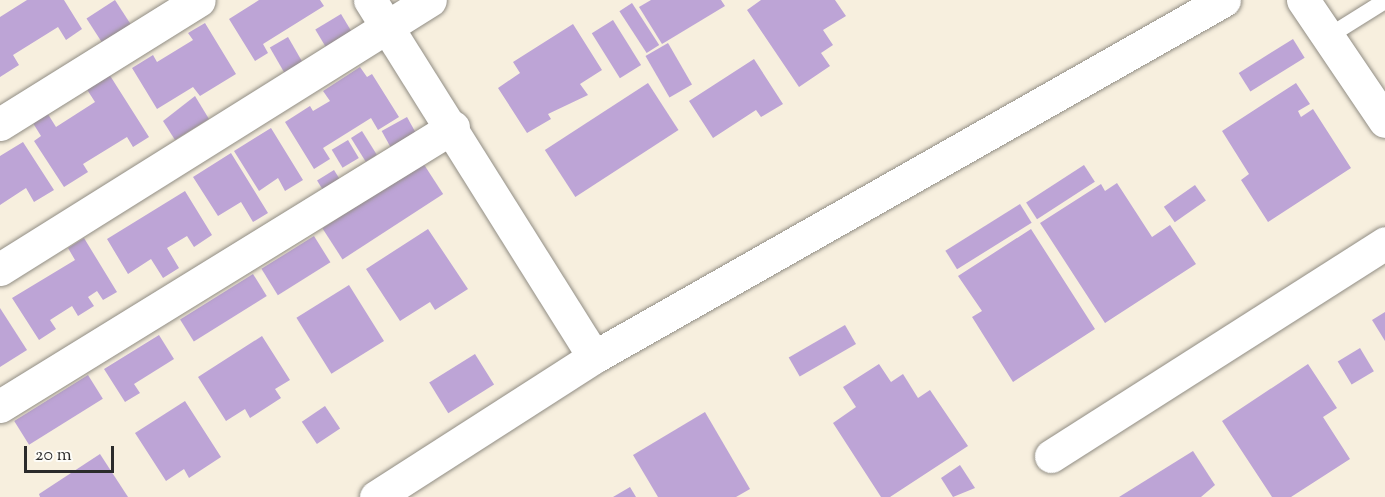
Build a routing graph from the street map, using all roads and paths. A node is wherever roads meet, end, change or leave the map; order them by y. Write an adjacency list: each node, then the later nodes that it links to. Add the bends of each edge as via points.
1 (199, 0): 10 (street)
2 (370, 0): 7 (street)
3 (430, 0): 7 (street)
4 (1224, 0): 14 (street)
5 (1303, 0): 8 (street)
6 (1385, 1): 8 (lane)
7 (389, 28): 11 (street); 13 (street)
8 (1329, 36): 9 (street)
9 (1385, 121)
10 (0, 124)
11 (453, 127): 14 (street); 15 (street)
12 (1385, 243): 16 (street)
13 (0, 269)
14 (594, 357): 17 (street)
15 (0, 406)
16 (1051, 456)
17 (376, 497)

